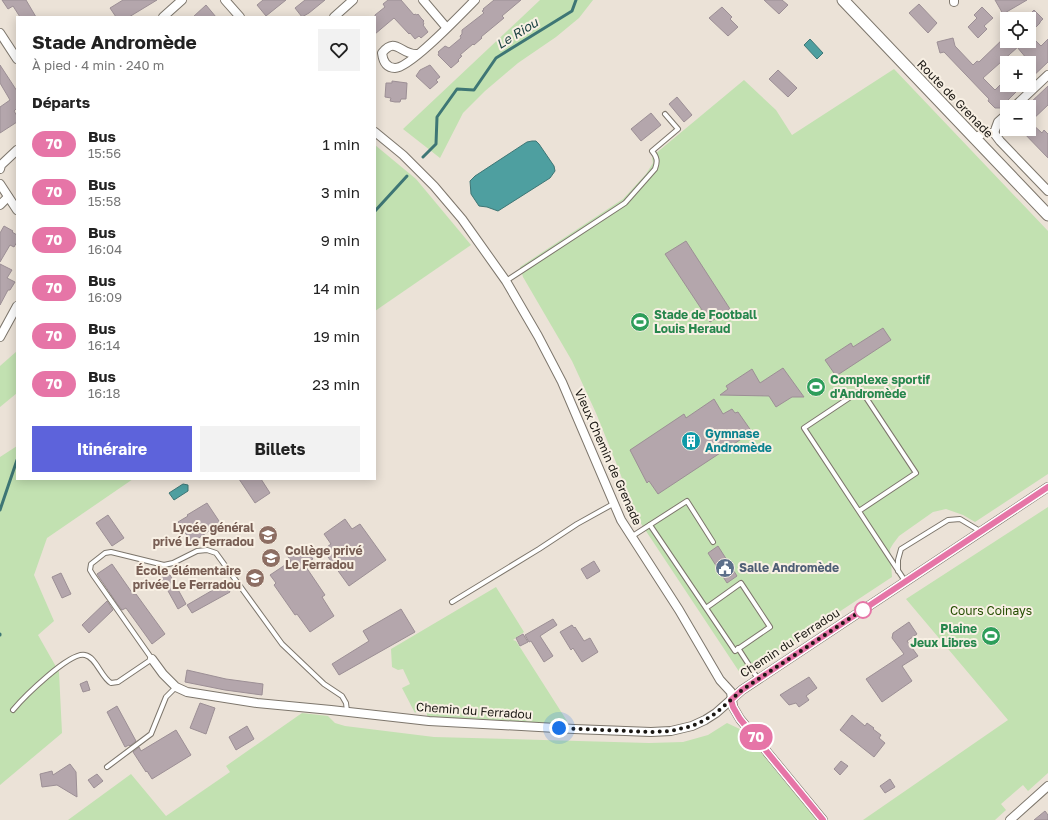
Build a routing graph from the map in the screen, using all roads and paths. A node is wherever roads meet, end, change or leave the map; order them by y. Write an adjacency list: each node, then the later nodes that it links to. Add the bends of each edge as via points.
1 (182, 0): 7 (street)
2 (225, 0): 8 (street)
3 (353, 0): 9 (street)
4 (423, 0): 10 (street)
5 (475, 0): 10 (street)
6 (843, 0): 20 (main road, Route de Grenade)
7 (164, 16)
8 (239, 16)
9 (335, 16)
10 (446, 27): 12 (street)
11 (0, 33): 13 (street)
12 (418, 54)
13 (16, 57)
14 (1048, 75): 15 (street)
15 (1021, 100)
16 (665, 114): 29 (lane, via 678,129 652,151 657,158 654,169 625,203)
17 (1000, 120): 19 (street)
18 (376, 133): 29 (street, Vieux Chemin de Grenade, via 434,186 462,219)
19 (994, 133): 20 (street, via 984,133); 24 (street)
20 (974, 138): 28 (main road, Route de Grenade)
21 (16, 151): 22 (street)
22 (0, 169)
23 (0, 184): 25 (street)
24 (1048, 192)
25 (8, 197): 26 (street); 27 (street)
26 (0, 205)
27 (16, 209)
28 (1048, 215)
29 (506, 282): 33 (street, Vieux Chemin de Grenade, via 562,382)
30 (16, 308): 31 (street)
31 (0, 336)
32 (1048, 487): 36 (street, Chemin du Ferradou)
33 (613, 504): 37 (street, Vieux Chemin de Grenade); 41 (lane, via 576,524)
34 (859, 511): 34 (lane, via 804,428 861,390 916,473); 39 (lane)
35 (650, 525): 37 (lane); 38 (lane, via 687,501); 42 (lane)
36 (980, 532): 39 (lane, via 960,519 948,520 901,549); 40 (street, Chemin du Ferradou)
37 (631, 537): 47 (street, Vieux Chemin de Grenade, via 730,692)
38 (713, 542)
39 (898, 571): 40 (lane)
40 (905, 582): 45 (street, Chemin du Ferradou)
41 (452, 602)
42 (706, 608): 43 (lane); 43 (lane, via 741,583 770,627)
43 (736, 649): 45 (lane)
44 (152, 659): 46 (street, Chemin du Ferradou); 48 (lane, via 118,682 111,683 105,680 91,658 85,654 79,655 51,672 22,698); 49 (lane, via 93,575 90,570 91,564 110,552 164,565 197,551 207,550 216,553 282,644 324,684 342,696)
45 (758, 680): 47 (street, Chemin du Ferradou)
46 (176, 687): 49 (street, Chemin du Ferradou, via 187,692 257,703); 50 (lane, via 166,697 152,734)
47 (731, 700): 49 (street, Chemin du Ferradou, via 716,713 692,726 651,732 428,721); 52 (street, Vieux Chemin de Grenade, via 740,719)
48 (13, 710)
49 (347, 711)
50 (107, 767)
51 (1048, 786): 53 (street)
52 (823, 820)
53 (1010, 820)

